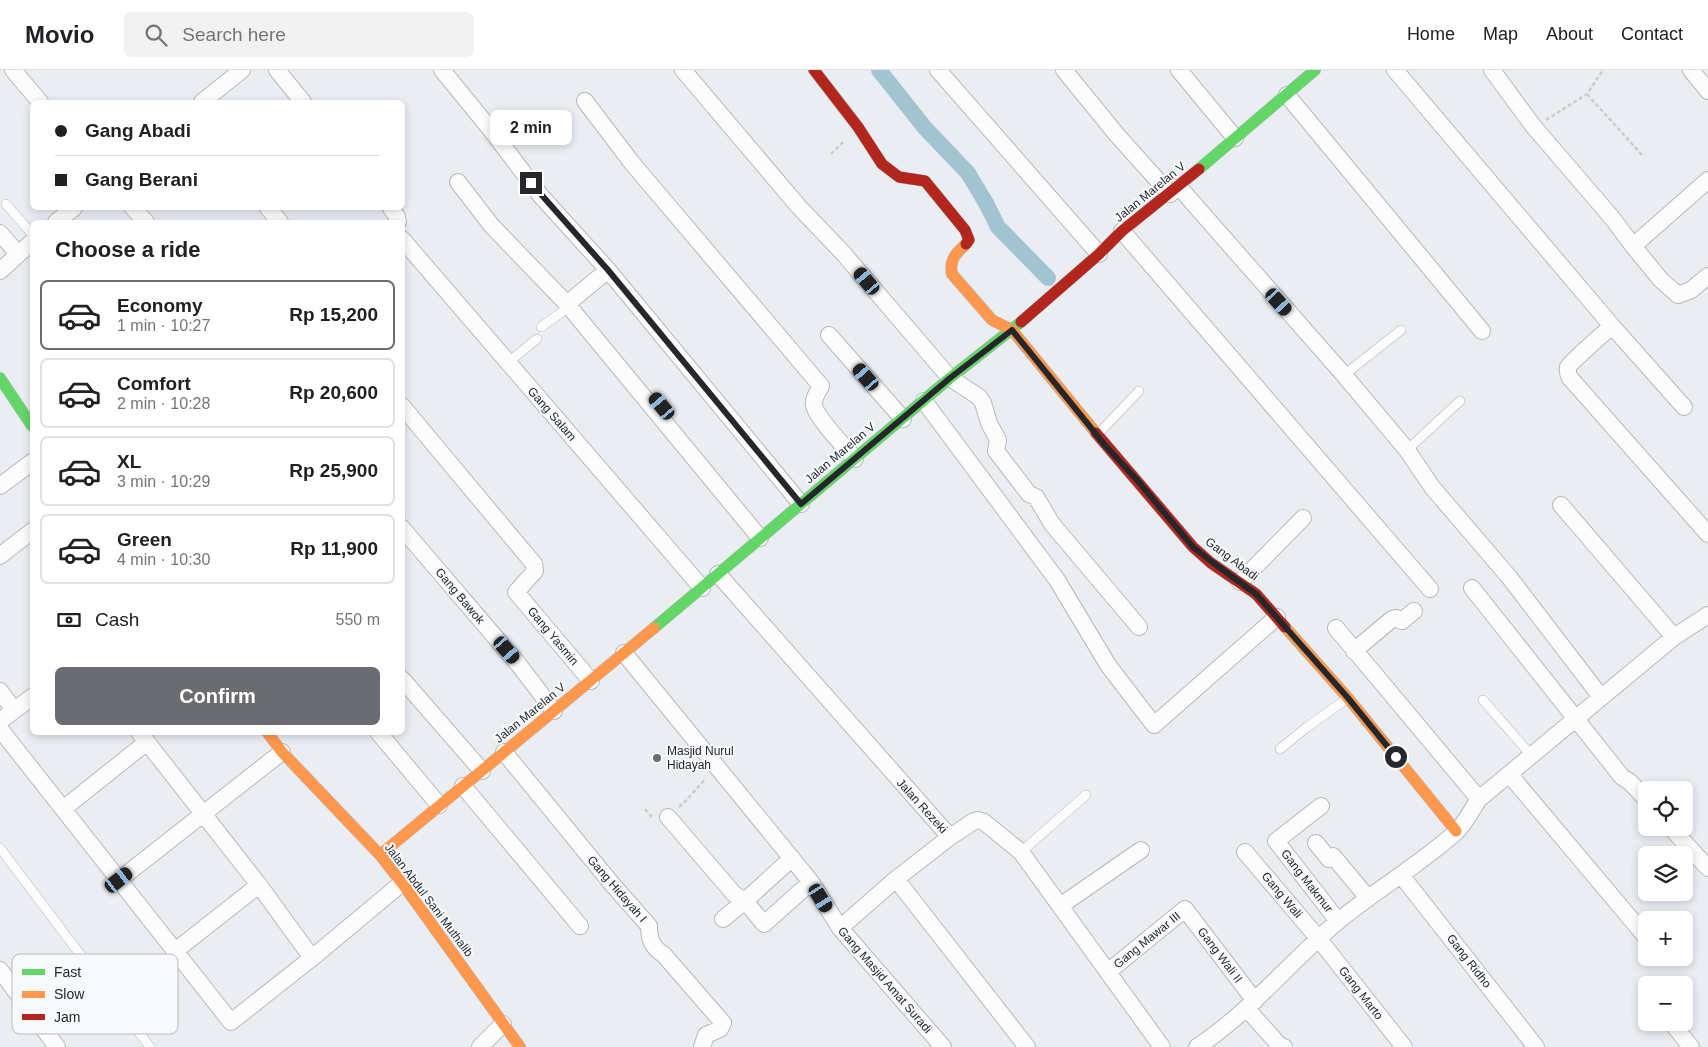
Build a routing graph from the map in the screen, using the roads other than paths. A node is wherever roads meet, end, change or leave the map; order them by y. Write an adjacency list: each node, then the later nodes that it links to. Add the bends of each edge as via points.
1 (13, 70): 16 (street)
2 (242, 70): 17 (street)
3 (277, 70): 18 (street)
4 (442, 70): 39 (street, via 541,196)
5 (683, 70): 53 (street)
6 (814, 70): 45 (street, via 882,164 899,177 925,181 965,230 969,240 951,260 952,274 992,320)
7 (938, 70): 38 (street)
8 (1064, 70): 23 (street, via 1117,135)
9 (1315, 70): 15 (street, Jalan Marelan V)
10 (1395, 70): 43 (street)
11 (1492, 70): 36 (street, via 1534,127)
12 (1691, 70): 14 (street)
13 (1182, 71): 20 (street)
14 (1708, 91)
15 (1287, 95): 20 (street, Jalan Marelan V); 47 (street)
16 (38, 100)
17 (204, 100)
18 (301, 100)
19 (585, 102): 63 (street, via 632,163 821,386 814,405 822,420)
20 (1235, 138): 23 (street, Jalan Marelan V)
21 (1708, 180): 36 (street)
22 (458, 182): 42 (street, via 491,225)
23 (1175, 190): 31 (street, Jalan Marelan V); 51 (street)
24 (6, 204): 32 (lane)
25 (71, 210): 28 (street)
26 (135, 210): 29 (street)
27 (270, 210): 30 (street)
28 (59, 220)
29 (144, 220)
30 (278, 220)
31 (1122, 231): 38 (street, Jalan Marelan V); 78 (street)
32 (30, 232)
33 (0, 233): 37 (street)
34 (405, 243): 50 (street, Gang Salam)
35 (30, 244): 37 (street)
36 (1633, 246): 41 (street, via 1678,295 1691,290)
37 (18, 254): 40 (street)
38 (1099, 254): 45 (street, Jalan Marelan V)
39 (608, 270): 42 (street); 66 (street)
40 (0, 271)
41 (1708, 276)
42 (572, 305): 44 (lane); 72 (street)
43 (1612, 326): 57 (street); 71 (street, via 1569,365 1567,372)
44 (541, 327)
45 (1012, 330): 53 (street, Jalan Marelan V); 61 (street, Gang Abadi)
46 (1401, 330): 51 (lane)
47 (1482, 331)
48 (829, 334): 59 (street)
49 (537, 339): 50 (lane)
50 (507, 363): 76 (street, Gang Salam)
51 (1344, 375): 62 (street)
52 (0, 378): 60 (street)
53 (950, 378): 55 (street, Jalan Marelan V); 82 (street, via 979,397 998,440 996,451 1000,458 1028,494 1036,497 1052,524)
54 (1139, 391): 61 (lane)
55 (924, 401): 59 (street, Jalan Marelan V); 81 (street, via 1057,580 1108,665 1154,725)
56 (1460, 401): 62 (lane)
57 (1684, 407)
58 (405, 410): 87 (street, Gang Yasmin, via 534,564 535,571 516,592)
59 (903, 419): 63 (street, Jalan Marelan V)
60 (30, 423)
61 (1097, 435): 75 (street, Gang Abadi, via 1193,547)
62 (1407, 450): 92 (street, via 1432,487 1509,576)
63 (855, 459): 66 (street, Jalan Marelan V)
64 (30, 464): 65 (street)
65 (0, 486)
66 (801, 504): 72 (street, Jalan Marelan V)
67 (1561, 505): 84 (street)
68 (1303, 518): 75 (street)
69 (405, 532): 95 (street, Gang Bawok)
70 (30, 533): 73 (street)
71 (1708, 534)
72 (764, 535): 74 (street, Jalan Marelan V)
73 (0, 556)
74 (718, 574): 76 (street, Jalan Marelan V); 119 (street, Jalan Rezeki)
75 (1240, 582): 81 (street, Gang Abadi)
76 (702, 588): 86 (street, Jalan Marelan V)
77 (1472, 588): 96 (street)
78 (1430, 589)
79 (1414, 611): 85 (street, via 1402,621 1392,619)
80 (1708, 615): 84 (street)
81 (1277, 617): 91 (street, Gang Abadi)
82 (1139, 627)
83 (1336, 628): 85 (street)
84 (1674, 637): 92 (street)
85 (1354, 651): 111 (street)
86 (624, 653): 87 (street, Jalan Marelan V); 126 (street, Gang Masjid Amat Suradi)
87 (591, 681): 95 (street, Jalan Marelan V)
88 (405, 682): 106 (street)
89 (0, 691): 94 (street)
90 (30, 698): 94 (street)
91 (1348, 698): 102 (lane); 117 (street, Gang Abadi)
92 (1601, 698): 96 (street)
93 (1483, 700): 105 (lane)
94 (14, 710): 97 (street)
95 (554, 711): 104 (street, Jalan Marelan V)
96 (1574, 719): 105 (street); 109 (street, via 1622,777)
97 (0, 721)
98 (0, 729): 114 (street)
99 (269, 735): 103 (street, Jalan Abdul Sani Muthalib)
100 (381, 735): 112 (street)
101 (143, 737): 114 (street); 115 (street)
102 (1280, 748)
103 (282, 752): 115 (street); 125 (street, Jalan Abdul Sani Muthalib)
104 (504, 752): 106 (street, Jalan Marelan V); 163 (street, Gang Hidayah I, via 649,926 649,938 654,948 664,955 722,1023 720,1029 706,1036)
105 (1531, 755): 107 (street)
106 (482, 770): 108 (street, Jalan Marelan V)
107 (1509, 774): 111 (street); 142 (street)
108 (463, 786): 112 (street, Jalan Marelan V); 140 (street)
109 (1638, 790)
110 (1086, 795): 123 (lane)
111 (1479, 798): 117 (street)
112 (439, 805): 125 (street, Jalan Marelan V)
113 (1321, 806): 139 (street, Gang Makmur, via 1276,841)
114 (63, 809): 130 (street)
115 (203, 814): 130 (street); 133 (street)
116 (668, 817): 135 (street, via 734,894)
117 (1456, 831): 128 (street)
118 (1678, 836): 127 (street)
119 (950, 838): 123 (street, Jalan Rezeki, via 978,820); 129 (street)
120 (1316, 843): 134 (street, via 1329,859 1333,856)
121 (0, 848): 145 (lane)
122 (1141, 850): 136 (street)
123 (1021, 852): 136 (street, Jalan Rezeki)
124 (1245, 852): 143 (street, Gang Wali)
125 (380, 855): 132 (street, Jalan Abdul Sani Muthalib)
126 (792, 858): 131 (street, Gang Masjid Amat Suradi); 135 (street)
127 (1708, 868)
128 (1401, 875): 134 (street); 168 (street, Gang Ridho)
129 (896, 879): 141 (street); 165 (street)
130 (119, 880): 144 (street)
131 (811, 882): 135 (street, via 764,924); 141 (street, Gang Masjid Amat Suradi)
132 (402, 883): 148 (street); 153 (street, Jalan Abdul Sani Muthalib)
133 (259, 885): 144 (street); 148 (street)
134 (1368, 898): 139 (street)
135 (745, 901): 138 (street)
136 (1060, 906): 150 (street, Jalan Rezeki)
137 (1185, 909): 150 (street, Gang Mawar III); 152 (street, Gang Wali II)
138 (723, 919)
139 (1338, 921): 143 (street)
140 (580, 926)
141 (840, 928): 164 (street, Gang Masjid Amat Suradi)
142 (1638, 928)
143 (1318, 938): 152 (street); 167 (street, Gang Marto)
144 (175, 951): 146 (street)
145 (80, 954)
146 (177, 954)
147 (178, 955): 148 (street, via 231,1022)
148 (312, 958)
149 (0, 970): 151 (street)
150 (1109, 971): 166 (street, Jalan Rezeki)
151 (12, 986)
152 (1251, 1005): 158 (street); 159 (street, Gang Wali II)
153 (503, 1024): 157 (street, Jalan Abdul Sani Muthalib); 162 (street)
154 (1678, 1031): 169 (street)
155 (47, 1034): 160 (street)
156 (140, 1034): 161 (lane)
157 (517, 1043)
158 (1203, 1045)
159 (1282, 1046)
160 (57, 1047)
161 (150, 1047)
162 (480, 1047)
163 (702, 1047)
164 (943, 1047)
165 (1027, 1047)
166 (1162, 1047)
167 (1404, 1047)
168 (1536, 1047)
169 (1691, 1047)

